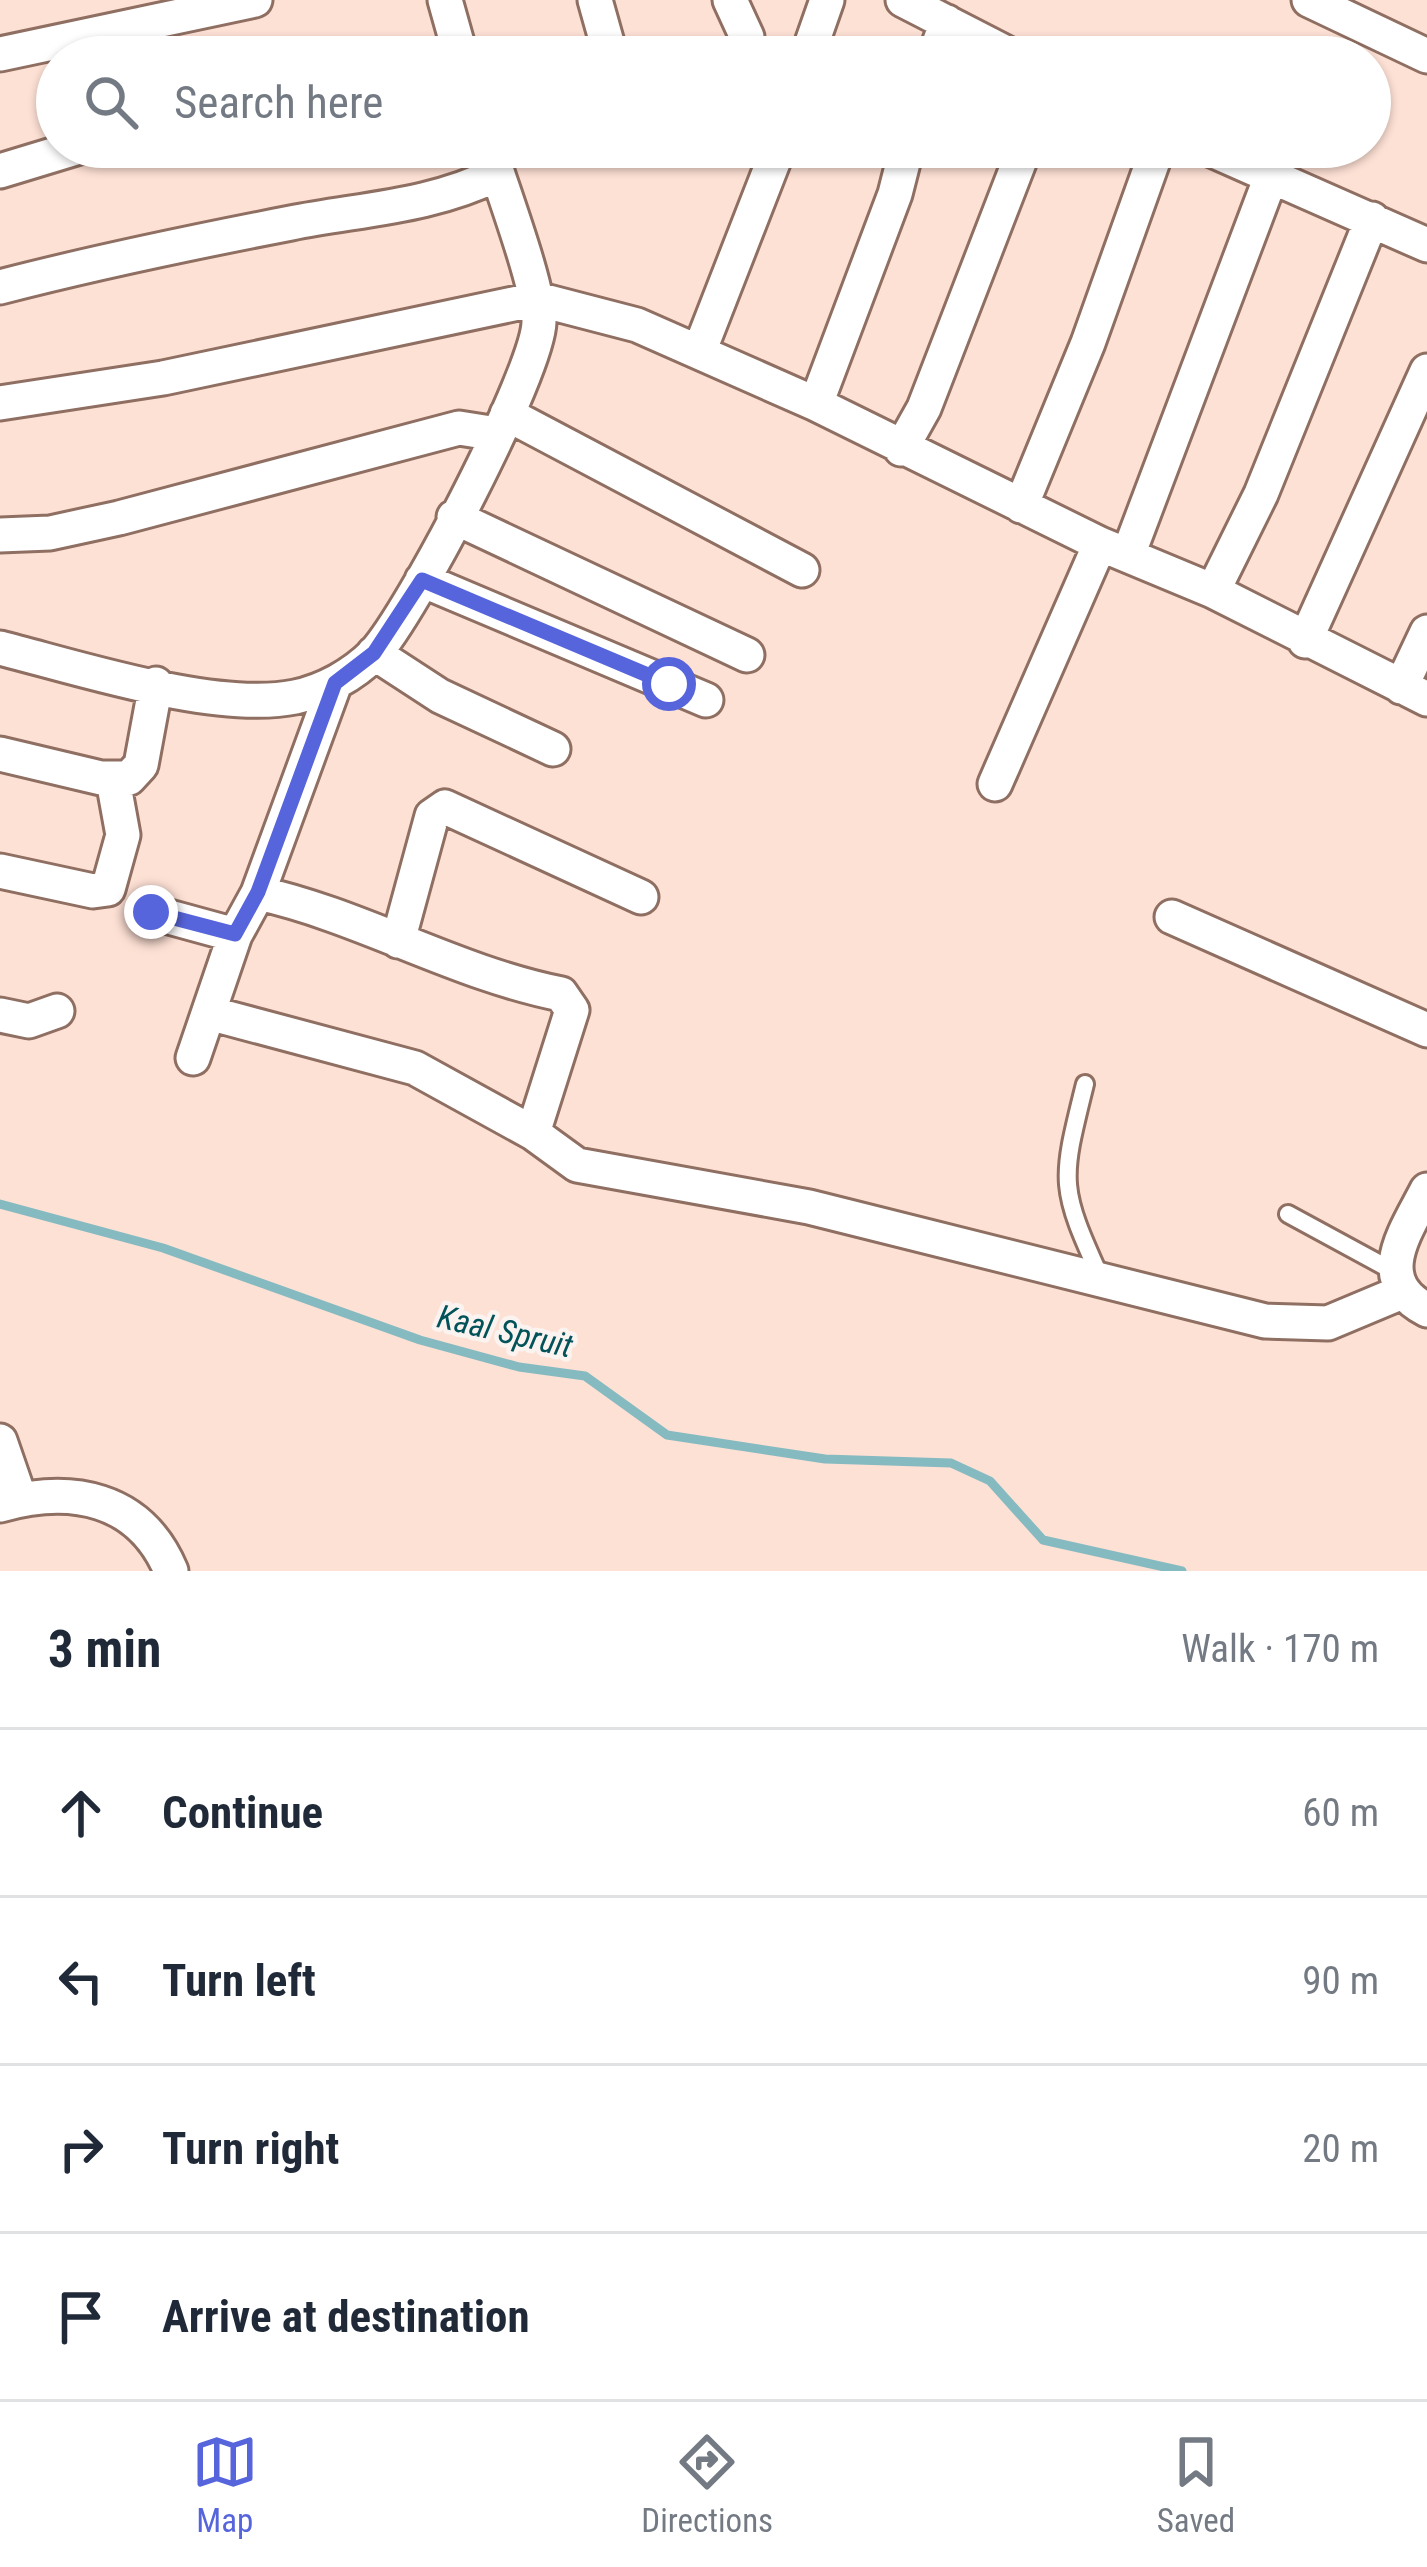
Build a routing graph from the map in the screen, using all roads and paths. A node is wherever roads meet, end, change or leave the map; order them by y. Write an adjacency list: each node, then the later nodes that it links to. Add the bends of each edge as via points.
1 (255, 0): 9 (street)
2 (445, 0): 10 (street)
3 (595, 0): 11 (street)
4 (730, 0): 12 (street)
5 (827, 0): 13 (street)
6 (903, 0): 8 (street)
7 (1310, 0): 16 (street)
8 (947, 22): 14 (street); 15 (street)
9 (85, 36)
10 (455, 36)
11 (605, 36)
12 (748, 36)
13 (814, 36)
14 (942, 36)
15 (974, 36)
16 (1385, 36)
17 (1391, 39): 20 (street)
18 (36, 46): 19 (street)
19 (0, 54)
20 (1427, 56)
21 (36, 160): 29 (street)
22 (486, 168): 33 (street, via 465,190 404,206 190,242)
23 (496, 168): 34 (street)
24 (771, 168): 35 (street)
25 (902, 168): 38 (street)
26 (1017, 168): 40 (street)
27 (1150, 168): 41 (street)
28 (1257, 168): 30 (street)
29 (0, 171)
30 (1272, 174): 31 (street); 44 (street)
31 (1372, 219): 32 (street); 47 (street)
32 (1427, 245)
33 (0, 287)
34 (537, 299): 35 (street, via 637,325); 37 (street, via 163,378); 39 (street, via 533,359)
35 (699, 352): 38 (street)
36 (1427, 370): 49 (street)
37 (0, 403)
38 (816, 404): 40 (street)
39 (502, 424): 42 (street); 43 (street, via 459,428 119,518); 45 (street)
40 (901, 449): 41 (street)
41 (1021, 506): 44 (street)
42 (454, 517): 46 (street); 52 (street)
43 (0, 535)
44 (1114, 549): 47 (street); 60 (street)
45 (802, 570)
46 (422, 580): 51 (street); 56 (street)
47 (1214, 591): 49 (street)
48 (1427, 632): 55 (street)
49 (1304, 641): 55 (street)
50 (0, 648): 54 (street)
51 (374, 653): 53 (street); 57 (street, via 440,696)
52 (748, 655)
53 (335, 683): 54 (street, via 250,701); 62 (street)
54 (156, 684): 59 (street, via 139,770)
55 (1414, 693)
56 (706, 700)
57 (553, 749)
58 (0, 754): 59 (street)
59 (113, 780): 61 (street, via 124,835 108,889)
60 (995, 784)
61 (0, 871)
62 (258, 892): 66 (street); 67 (street)
63 (641, 897): 67 (street, via 445,807 432,816)
64 (151, 912): 66 (street)
65 (1172, 917): 71 (street)
66 (235, 934): 69 (street)
67 (398, 941): 74 (street, via 561,994 572,1010)
68 (57, 1011): 70 (street, via 29,1021)
69 (208, 1013): 72 (street); 74 (street, via 415,1068)
70 (0, 1015)
71 (1427, 1030)
72 (194, 1058)
73 (1085, 1084): 77 (lane, via 1064,1167 1066,1194)
74 (533, 1133): 77 (street, via 577,1165 727,1189)
75 (1427, 1190): 78 (street, via 1398,1248)
76 (1288, 1214): 78 (lane)
77 (1102, 1281): 78 (street, via 1298,1324 1328,1323)
78 (1407, 1291)
79 (0, 1441): 80 (street)
80 (10, 1502): 81 (street, via 99,1499 147,1530)
81 (171, 1571)

